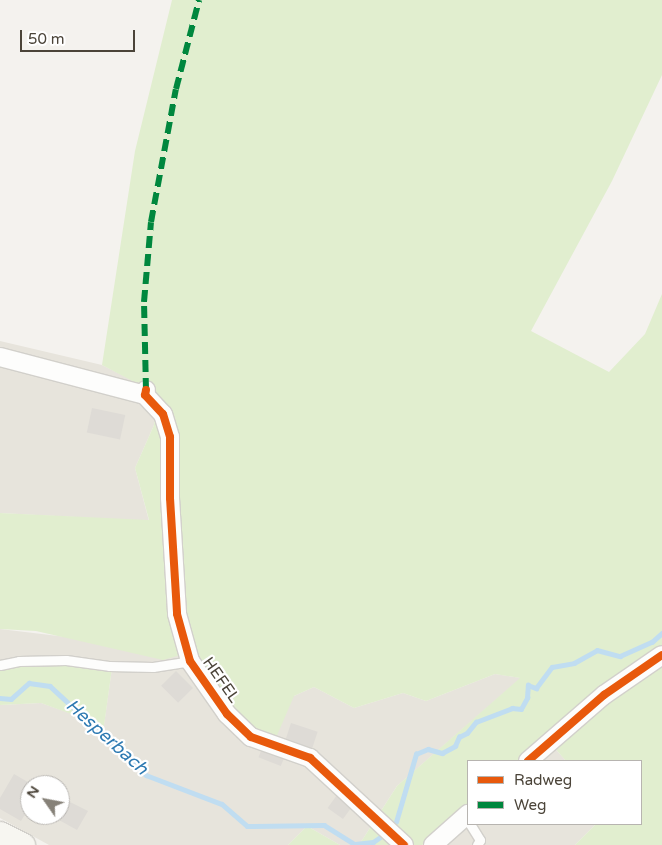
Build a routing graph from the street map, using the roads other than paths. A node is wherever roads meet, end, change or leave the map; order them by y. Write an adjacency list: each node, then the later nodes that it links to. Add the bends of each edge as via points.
1 (0, 357): 3 (street, HEFEL, via 146,392 163,414 170,437 177,614)
2 (662, 655): 5 (street, via 604,695)
3 (190, 661): 4 (lane, via 153,668 66,660 19,661); 10 (street, HEFEL, via 227,714 251,737 310,758)
4 (0, 665)
5 (529, 760)
6 (467, 820): 11 (street)
7 (471, 825): 12 (lane, via 480,840)
8 (0, 834): 9 (main road)
9 (22, 845)
10 (404, 845)
11 (432, 845)
12 (477, 845)

